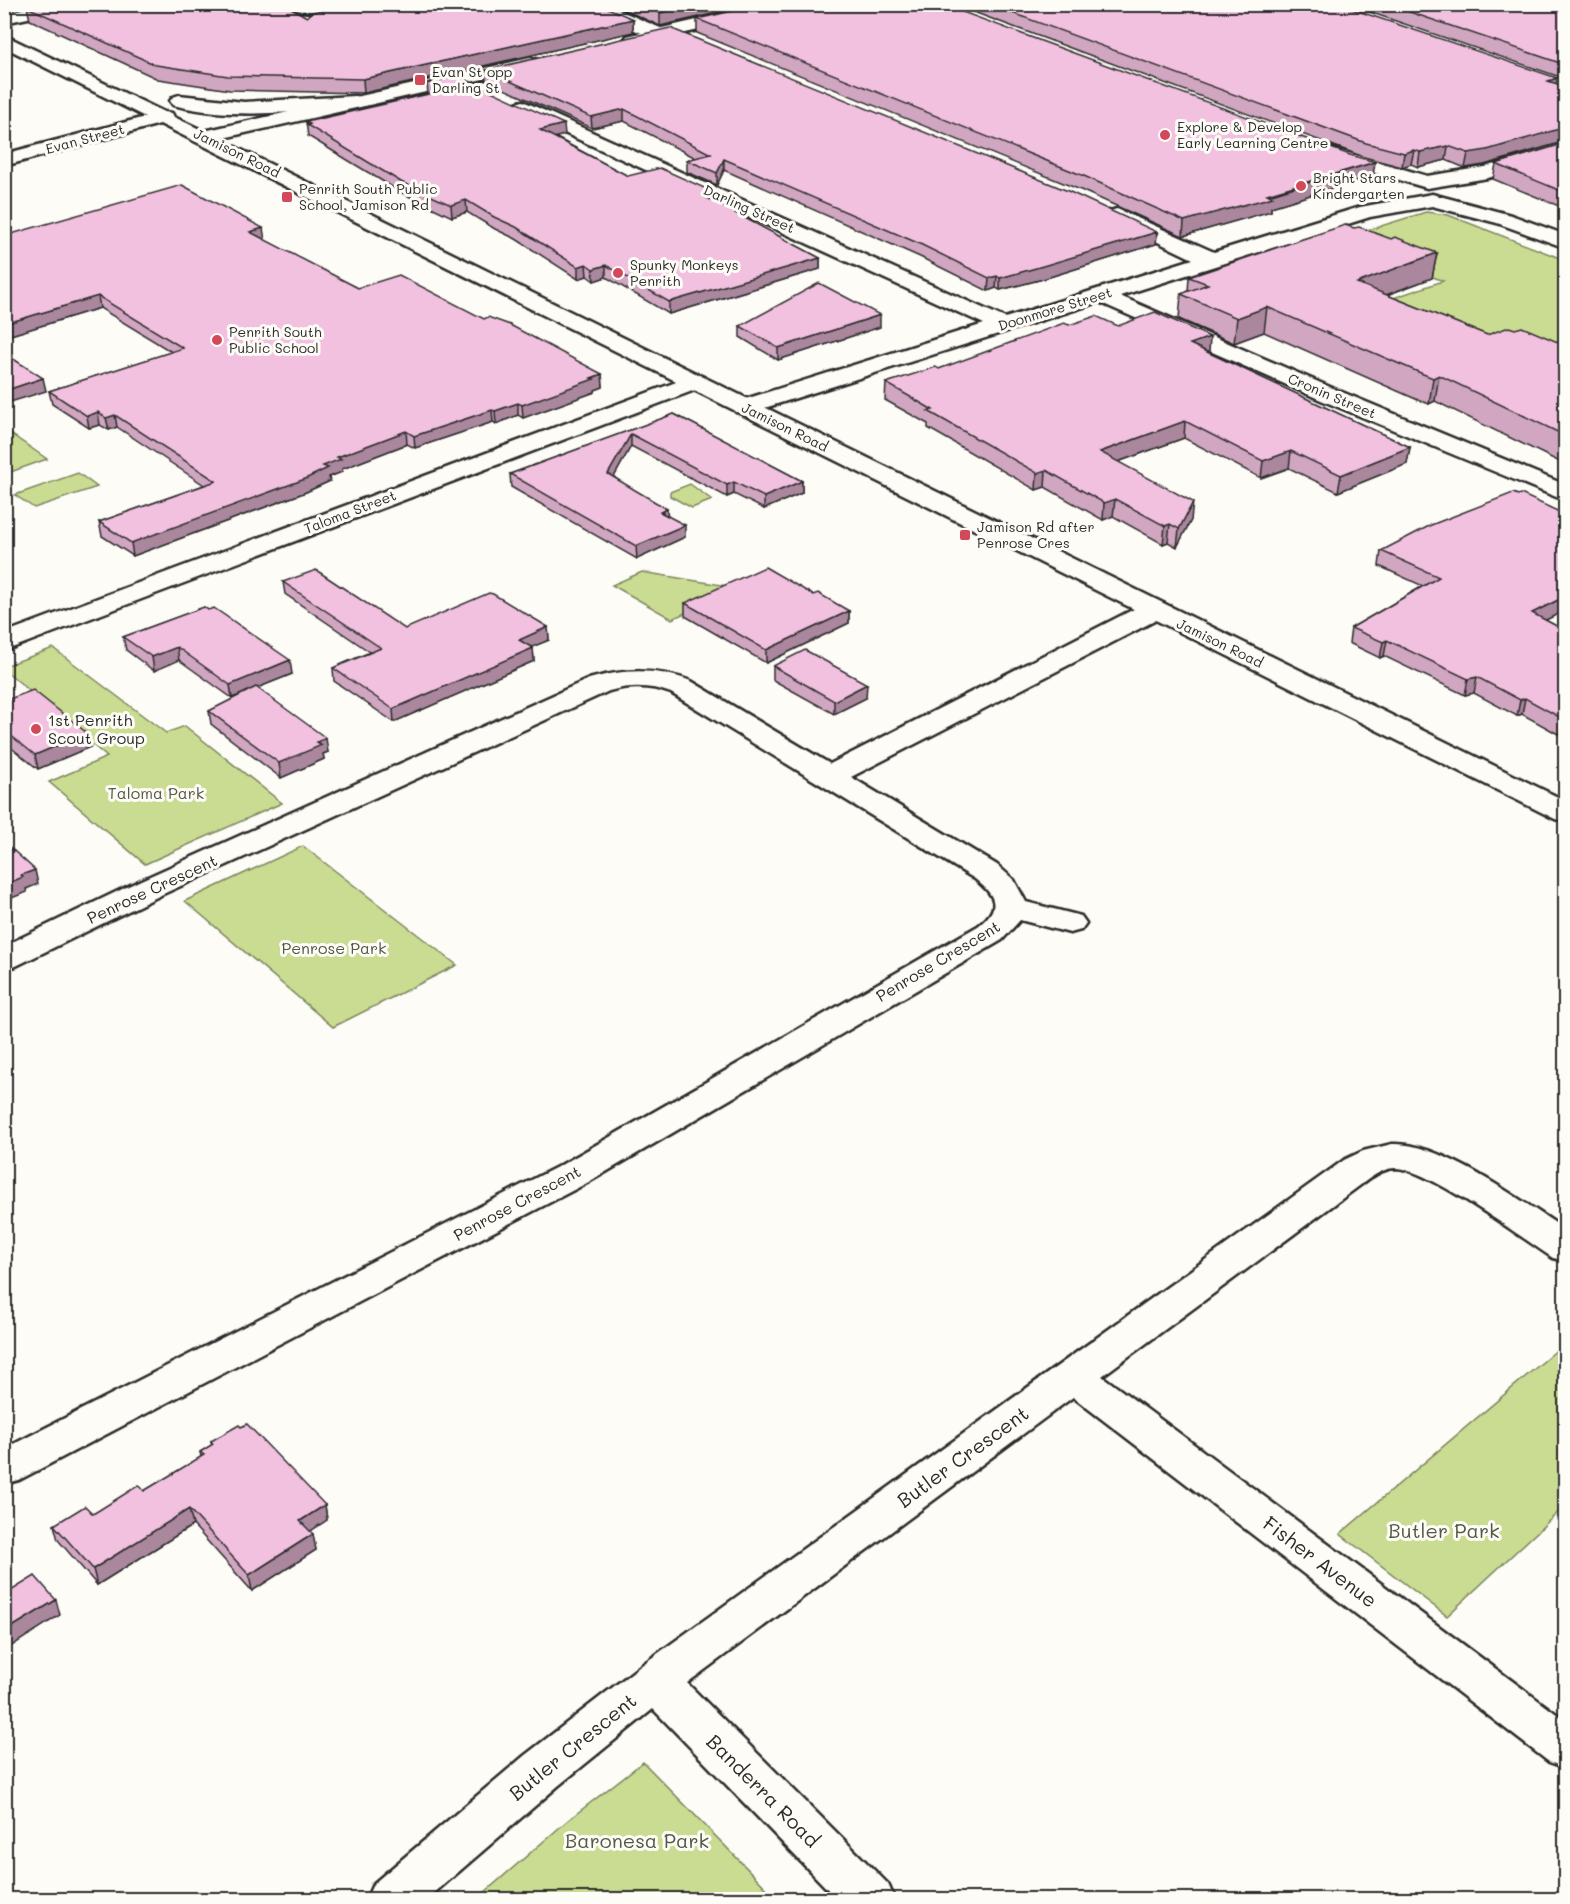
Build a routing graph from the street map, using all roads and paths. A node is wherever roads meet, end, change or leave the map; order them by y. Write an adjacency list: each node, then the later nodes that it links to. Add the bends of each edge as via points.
1 (69, 4): 6 (street)
2 (292, 4): 3 (street, via 314,8)
3 (347, 4)
4 (590, 4): 7 (street)
5 (791, 4): 7 (street)
6 (6, 18)
7 (665, 33): 9 (street); 10 (street)
8 (4, 40): 17 (street, Jamison Road)
9 (700, 43)
10 (613, 45)
11 (543, 60): 12 (street)
12 (462, 79): 13 (street); 16 (street, via 355,102)
13 (489, 91)
14 (179, 101): 16 (street)
15 (511, 101): 33 (street, Darling Street)
16 (258, 115): 18 (street)
17 (165, 117): 18 (street, Jamison Road); 21 (street, Evan Street)
18 (204, 137): 34 (street, Jamison Road)
19 (1310, 146): 22 (street)
20 (1566, 148): 23 (street, Doonmore Street)
21 (4, 160)
22 (1356, 163): 24 (street); 25 (street)
23 (1488, 172): 25 (street, Doonmore Street); 26 (street, Doonmore Street)
24 (1403, 190): 25 (street, Doonmore Street, via 1412,183); 28 (street, Doonmore Street)
25 (1429, 191): 26 (street, via 1449,187); 28 (street, Doonmore Street); 29 (street)
26 (1455, 193): 29 (street)
27 (1097, 206): 31 (street)
28 (1366, 211): 31 (street, Doonmore Street)
29 (1504, 219): 30 (street)
30 (1566, 242)
31 (1213, 260): 32 (street, Doonmore Street)
32 (1100, 295): 33 (street, Doonmore Street); 36 (street, Cronin Street)
33 (1003, 325): 35 (street, Doonmore Street)
34 (695, 382): 35 (street, Jamison Road); 38 (street, Taloma Street)
35 (744, 407): 37 (street, Jamison Road)
36 (1566, 494)
37 (1154, 610): 39 (street); 40 (street, Jamison Road)
38 (4, 643)
39 (828, 777): 41 (street, Penrose Crescent, via 986,872 1005,890); 43 (street, Penrose Crescent, via 681,687 626,663 599,685 578,695 152,887)
40 (1566, 813)
41 (1010, 908): 42 (street, Penrose Crescent); 46 (street, Penrose Crescent, via 1007,918 990,933 574,1174)
42 (1070, 923)
43 (4, 959)
44 (1566, 1248): 45 (street, Butler Crescent, via 1427,1163 1398,1156 1378,1160 1358,1168)
45 (1074, 1376): 47 (street, Butler Crescent); 48 (street, Fisher Avenue)
46 (4, 1468)
47 (655, 1682): 49 (street, Butler Crescent, via 541,1771); 50 (street, Banderra Road)
48 (1566, 1748)
49 (390, 1899)
50 (871, 1899)

